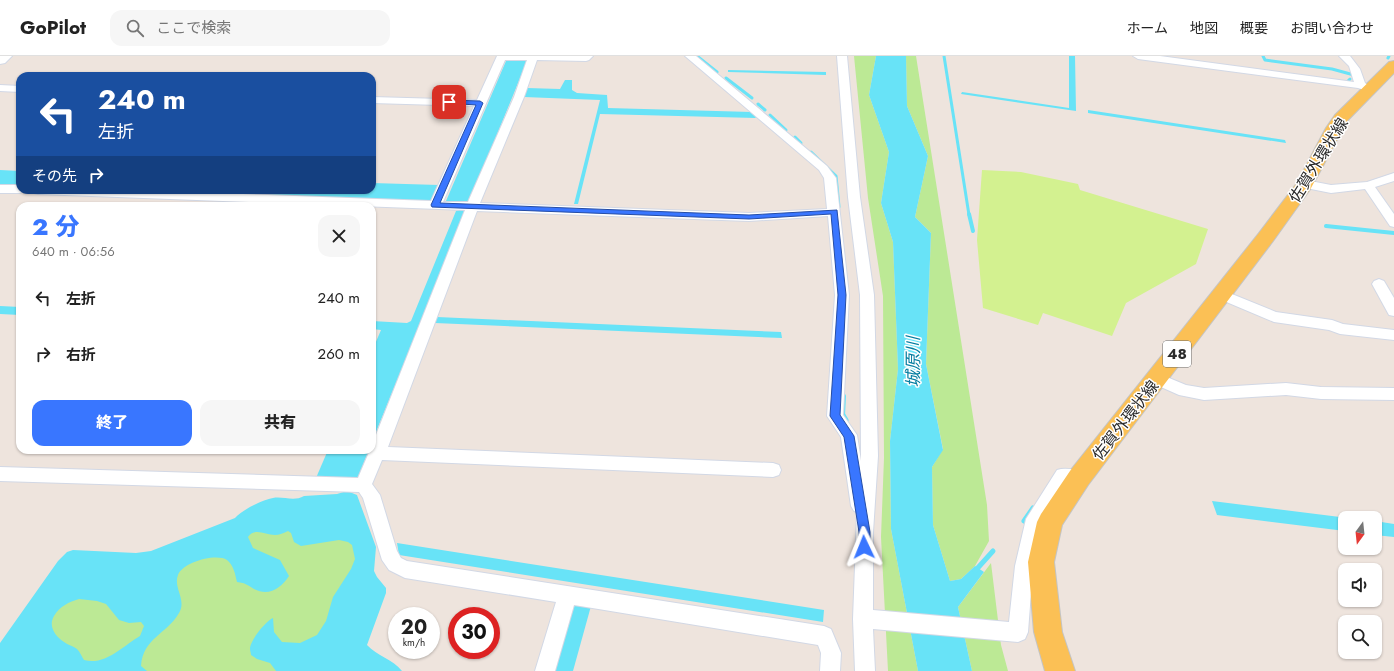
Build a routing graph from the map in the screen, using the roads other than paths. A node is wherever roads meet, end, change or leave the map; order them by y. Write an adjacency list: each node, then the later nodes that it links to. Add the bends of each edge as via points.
1 (5, 56): 9 (street)
2 (502, 56): 8 (street); 15 (street)
3 (588, 56): 8 (street)
4 (690, 56): 26 (street, via 823,168 830,178)
5 (842, 56): 39 (street, via 854,197 868,295 870,456)
6 (1138, 56): 11 (street)
7 (1344, 56): 11 (street, via 1358,72)
8 (526, 57): 25 (street, via 519,97)
9 (0, 60)
10 (1394, 65): 11 (main road, 佐賀外環状線 / 48)
11 (1365, 87): 17 (main road, 佐賀外環状線 / 48, via 1334,128)
12 (0, 88): 13 (street)
13 (16, 89)
14 (376, 100): 15 (street)
15 (480, 103): 24 (street)
16 (1394, 178): 18 (street)
17 (1305, 184): 18 (street, via 1331,189); 29 (main road, 佐賀外環状線 / 48)
18 (1368, 185): 27 (street)
19 (0, 189): 20 (street)
20 (16, 189)
21 (144, 194): 22 (street)
22 (356, 202)
23 (376, 203): 24 (street)
24 (435, 205): 25 (street)
25 (467, 206): 26 (street, via 749,217); 34 (street)
26 (834, 212): 39 (street, via 842,295 835,416 849,436)
27 (1394, 223)
28 (1379, 284): 30 (street)
29 (1222, 295): 31 (street, via 1274,317 1332,325 1340,329); 32 (main road, 佐賀外環状線 / 48)
30 (1394, 311)
31 (1394, 335)
32 (1157, 380): 33 (street, via 1184,391 1204,394 1286,389 1321,393); 37 (main road, 佐賀外環状線 / 48)
33 (1394, 394)
34 (377, 453): 35 (street); 38 (street)
35 (773, 470)
36 (1, 476): 38 (street)
37 (1079, 478): 41 (street, via 1063,475 1035,519 1024,566 1018,632); 45 (main road, 佐賀外環状線 / 48, via 1050,522 1041,562 1048,632)
38 (363, 485): 40 (street, via 371,495 388,554 395,564 405,569)
39 (864, 532): 41 (street)
40 (568, 594): 42 (street); 43 (street, via 824,636 831,653)
41 (863, 619): 44 (street)
42 (545, 671)
43 (830, 671)
44 (865, 671)
45 (1060, 671)

